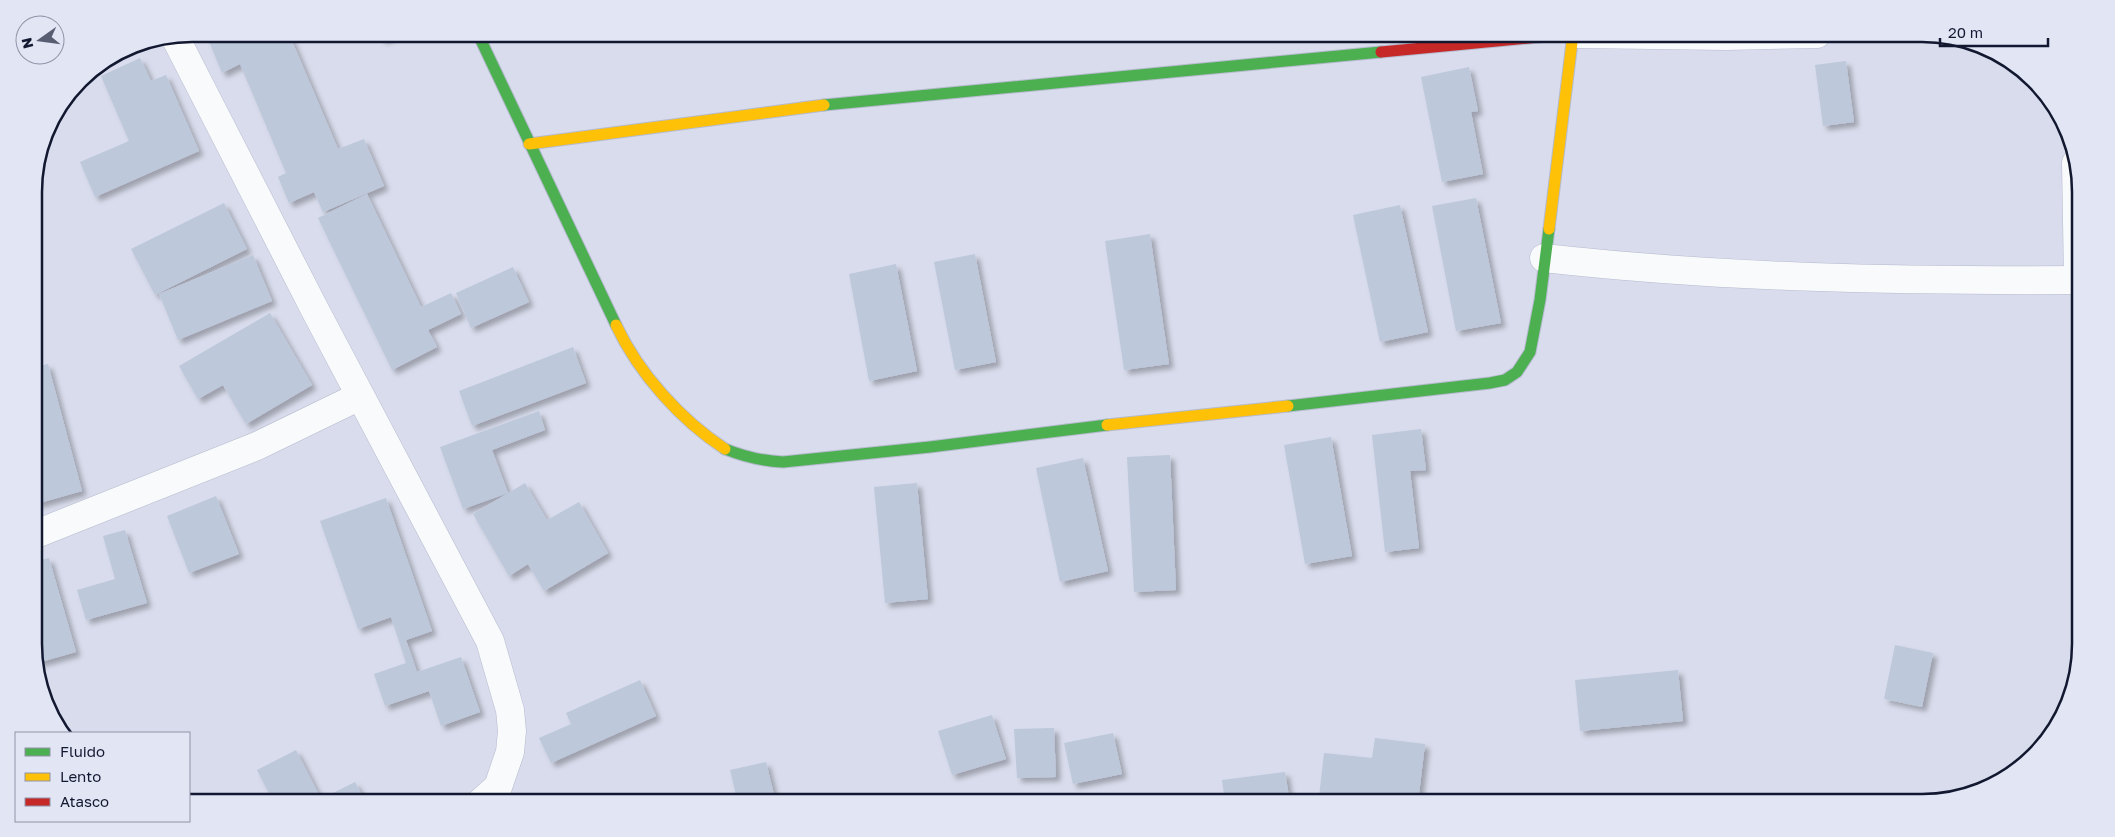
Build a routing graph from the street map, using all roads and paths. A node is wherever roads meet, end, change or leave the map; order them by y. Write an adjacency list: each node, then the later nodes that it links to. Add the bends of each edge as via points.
1 (1484, 42): 5 (street, via 826,105)
2 (1570, 42): 6 (street)
3 (178, 43): 8 (street)
4 (482, 43): 5 (street)
5 (529, 144): 6 (street, via 626,348 667,399 708,438 725,449 764,461 783,462 930,447 1159,419 1395,396 1505,380 1517,372 1530,352)
6 (1544, 258): 7 (street, via 1737,275)
7 (2072, 280)
8 (360, 396): 9 (street, via 257,446); 10 (street, via 490,641 510,710 512,731 510,752 498,787)
9 (42, 532)
10 (490, 794)

